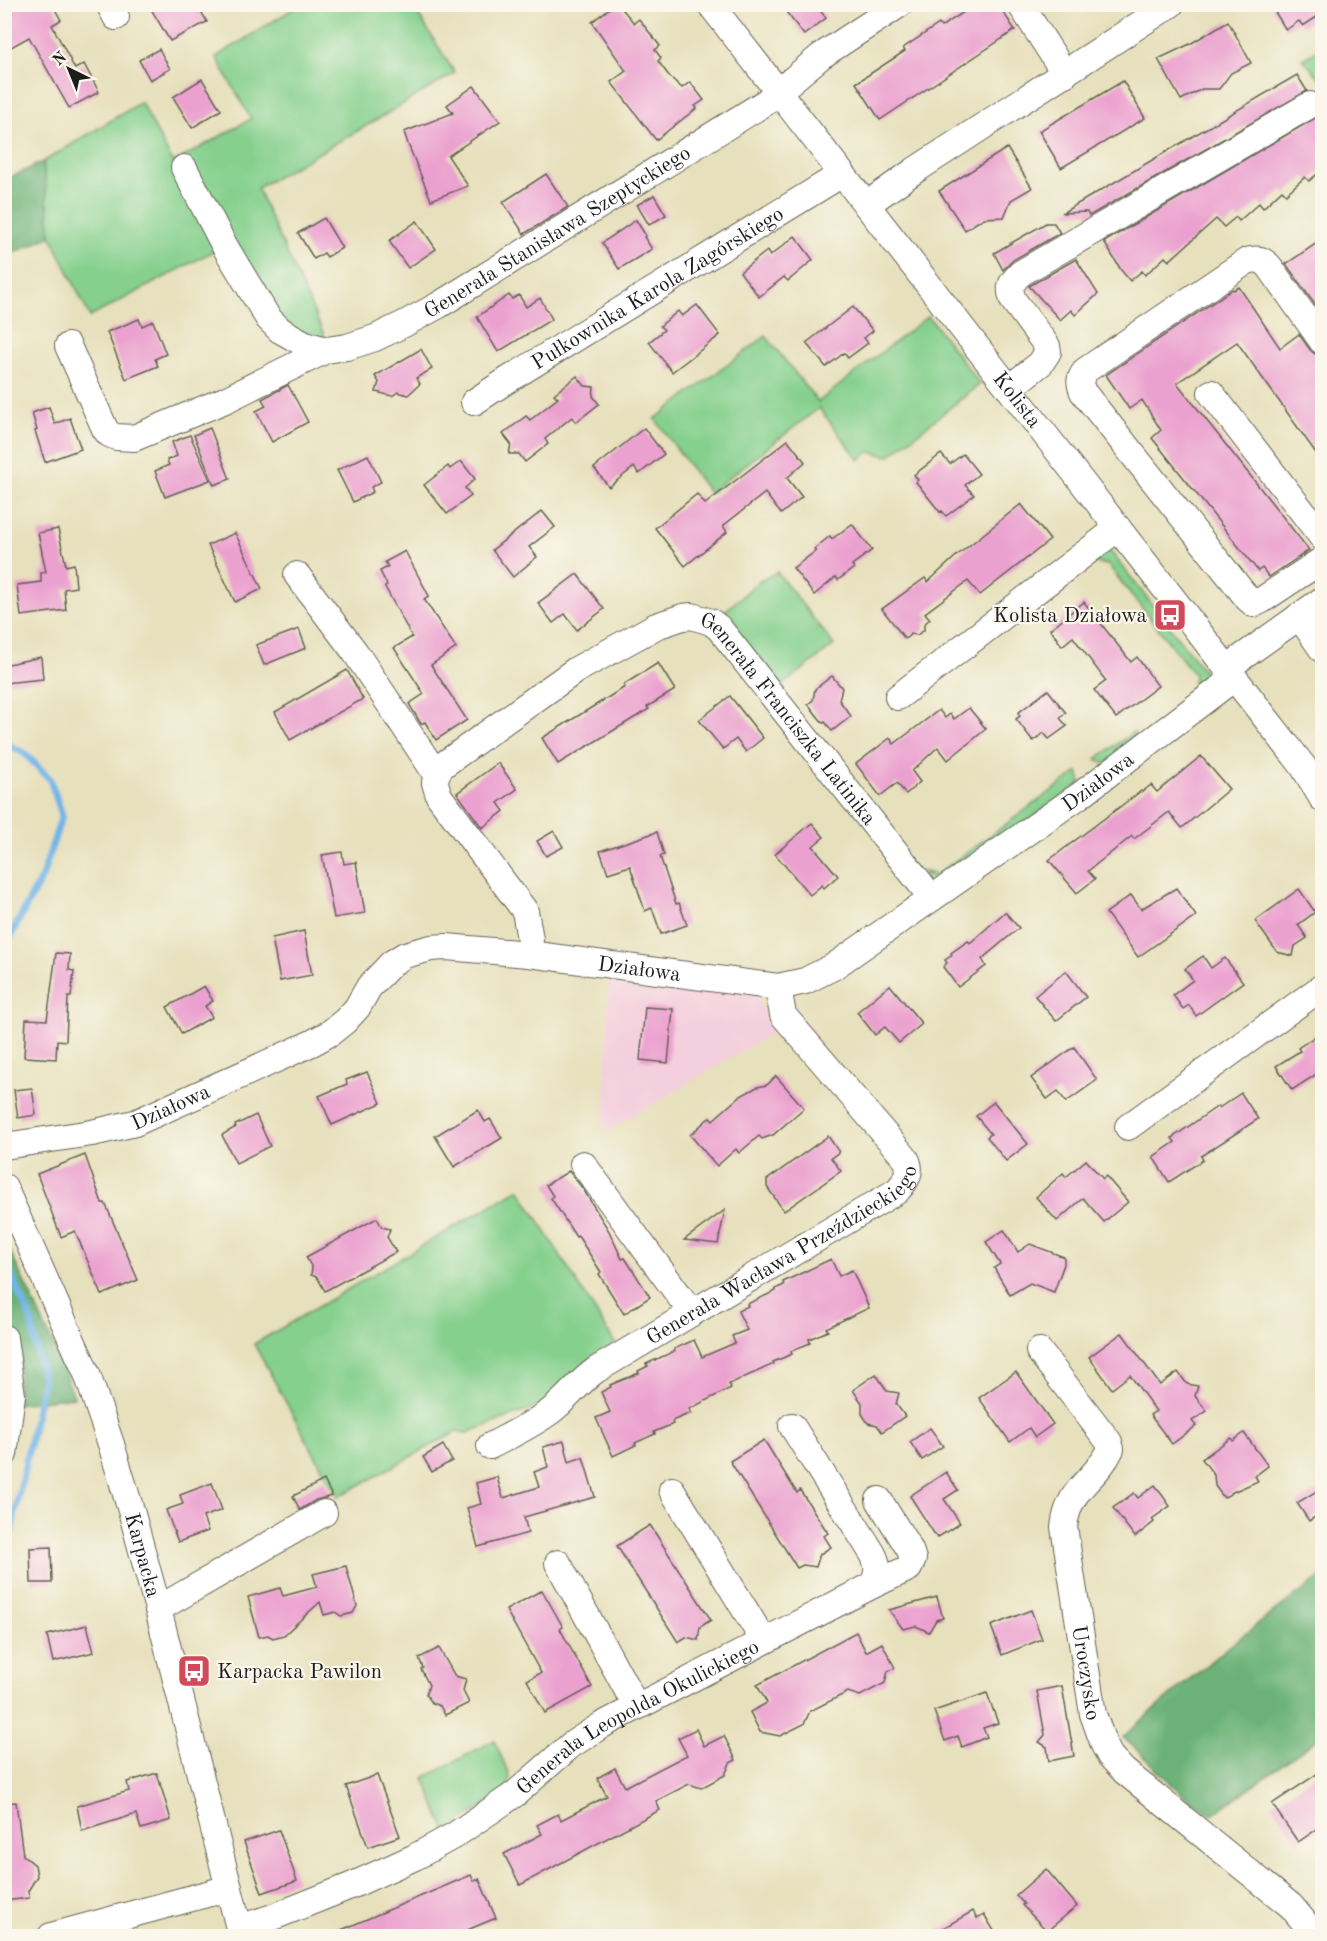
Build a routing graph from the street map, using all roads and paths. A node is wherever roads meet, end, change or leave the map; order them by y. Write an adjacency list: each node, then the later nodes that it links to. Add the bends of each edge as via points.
1 (710, 4): 6 (street, Kolista)
2 (900, 4): 6 (street, Generała Stanisława Szeptyckiego, via 821,56)
3 (1020, 4): 5 (street)
4 (1171, 4): 5 (street)
5 (1065, 74): 10 (street)
6 (778, 92): 9 (street, Kolista); 13 (street, Generała Stanisława Szeptyckiego, via 439,305 375,338)
7 (1310, 105): 14 (street, via 1021,273 1012,282 1013,300 1048,352 1040,364)
8 (184, 168): 13 (street, via 268,318 305,344)
9 (842, 174): 10 (street, Kolista); 16 (street, Pułkownika Karola Zagórskiego)
10 (866, 205): 14 (street, Kolista)
11 (1323, 341): 19 (street, via 1269,266 1255,258 1086,370 1079,383 1254,604)
12 (68, 346): 13 (street, Generała Stanisława Szeptyckiego, via 105,429 124,438 134,438 225,400)
13 (326, 350)
14 (1009, 388): 17 (street, Kolista)
15 (1211, 393): 18 (street)
16 (474, 402)
17 (1118, 528): 24 (street, Kolista); 25 (street)
18 (1323, 537)
19 (1323, 560)
20 (297, 575): 26 (street, via 355,652)
21 (1323, 600): 22 (street, Działowa)
22 (1299, 616): 23 (street); 24 (street, Działowa)
23 (1323, 649)
24 (1230, 673): 27 (street, Kolista, via 1303,766); 28 (street, Działowa, via 1079,796)
25 (898, 697)
26 (436, 774): 28 (street, Generała Franciszka Latinika, via 443,765 576,670 656,626 683,617 700,618 718,628); 29 (street, via 439,796 525,911)
27 (1323, 798)
28 (932, 898): 30 (street, Działowa, via 833,967 805,981)
29 (529, 954): 30 (street, Działowa); 33 (street, Działowa, via 446,947 405,955 381,973 345,1021 312,1044 95,1142)
30 (778, 987): 36 (street, Generała Wacława Przeździeckiego, via 783,1015 906,1159 909,1175 897,1191)
31 (1323, 987): 32 (street)
32 (1128, 1126)
33 (4, 1146)
34 (583, 1164): 36 (street)
35 (4, 1187): 47 (street, Karpacka, via 87,1374)
36 (692, 1313): 40 (street, Generała Wacława Przeździeckiego, via 596,1370 551,1411)
37 (4, 1338): 41 (street, via 12,1395)
38 (1039, 1351): 53 (street, Uroczysko, via 1112,1449 1070,1502 1064,1527 1093,1714 1104,1745 1124,1771 1291,1906)
39 (792, 1426): 46 (street, via 873,1554 877,1574)
40 (490, 1446)
41 (4, 1454)
42 (672, 1490): 48 (street)
43 (879, 1500): 46 (street, Generała Leopolda Okulickiego, via 913,1559 909,1568)
44 (324, 1513): 47 (street)
45 (558, 1563): 49 (street)
46 (873, 1585): 48 (street, Generała Leopolda Okulickiego)
47 (158, 1609): 50 (street, Karpacka)
48 (764, 1641): 49 (street, Generała Leopolda Okulickiego)
49 (636, 1706): 51 (street, Generała Leopolda Okulickiego, via 571,1745 514,1794 455,1835 354,1885)
50 (230, 1888): 51 (street, Karpacka); 52 (street)
51 (240, 1932)
52 (51, 1936)
53 (1316, 1936)

